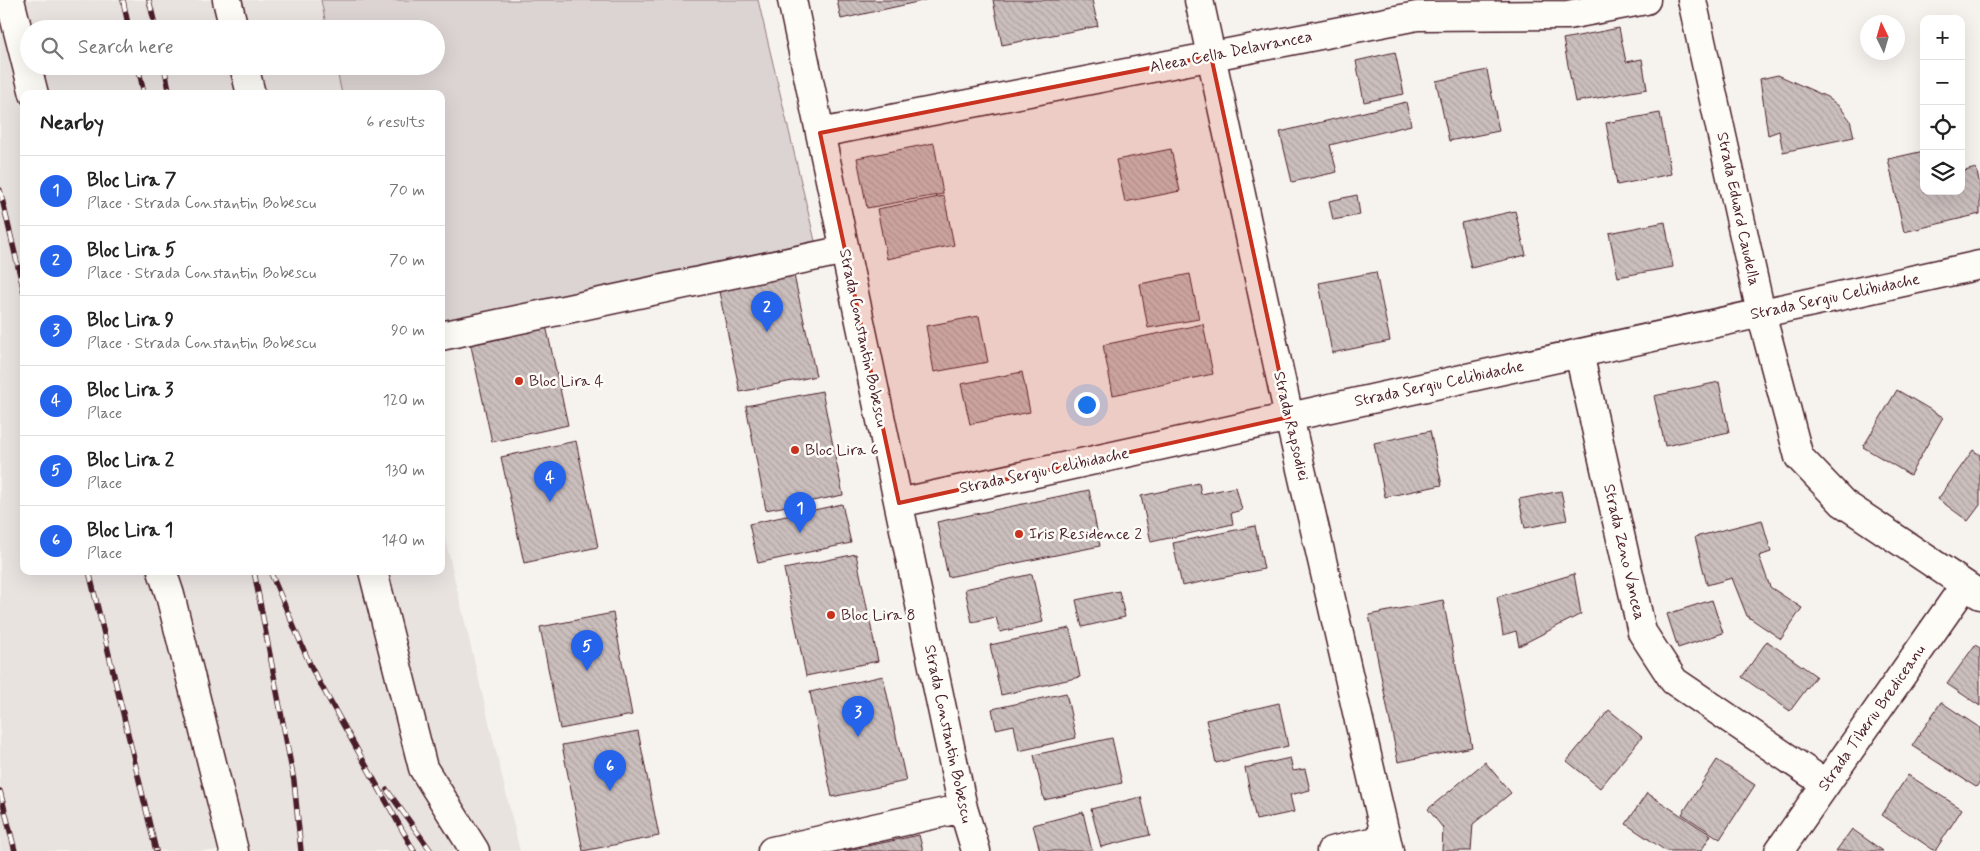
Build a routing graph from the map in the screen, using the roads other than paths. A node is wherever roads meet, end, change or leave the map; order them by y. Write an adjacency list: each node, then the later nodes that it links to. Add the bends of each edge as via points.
1 (10, 0): 8 (street)
2 (227, 0): 7 (street)
3 (792, 0): 14 (street, Strada Constantin Bobescu)
4 (1199, 0): 9 (street, Strada Rapsodiei)
5 (1646, 0): 9 (street, Aleea Cella Delavrancea, via 1568,16 1417,16)
6 (1692, 0): 17 (street, Strada Eduard Caudella)
7 (232, 20)
8 (20, 39)
9 (1211, 56): 14 (street, Aleea Cella Delavrancea); 20 (street, Strada Rapsodiei)
10 (29, 75): 12 (street)
11 (246, 75): 13 (street)
12 (33, 90)
13 (250, 90)
14 (820, 133): 15 (street, Strada Constantin Bobescu)
15 (844, 250): 18 (street); 21 (street, Strada Constantin Bobescu)
16 (1980, 265): 17 (street, Strada Sergiu Celibidache)
17 (1761, 313): 19 (street, Strada Sergiu Celibidache); 24 (street, Strada Eduard Caudella, via 1799,457 1843,503)
18 (445, 335)
19 (1579, 353): 20 (street, Strada Sergiu Celibidache); 25 (street, Strada Zeno Vancea, via 1642,632 1674,681)
20 (1289, 417): 21 (street, Strada Sergiu Celibidache); 27 (street, Strada Rapsodiei)
21 (899, 503): 26 (street, Strada Constantin Bobescu)
22 (163, 575): 28 (street)
23 (374, 575): 29 (street, via 423,768)
24 (1972, 590): 25 (street, Strada Tiberiu Brediceanu)
25 (1826, 784): 33 (street, Strada Tiberiu Brediceanu)
26 (963, 808): 30 (street); 31 (street, Strada Constantin Bobescu)
27 (1387, 845): 32 (street)
28 (234, 851)
29 (476, 851)
30 (772, 851)
31 (976, 851)
32 (1331, 851)
33 (1780, 851)

